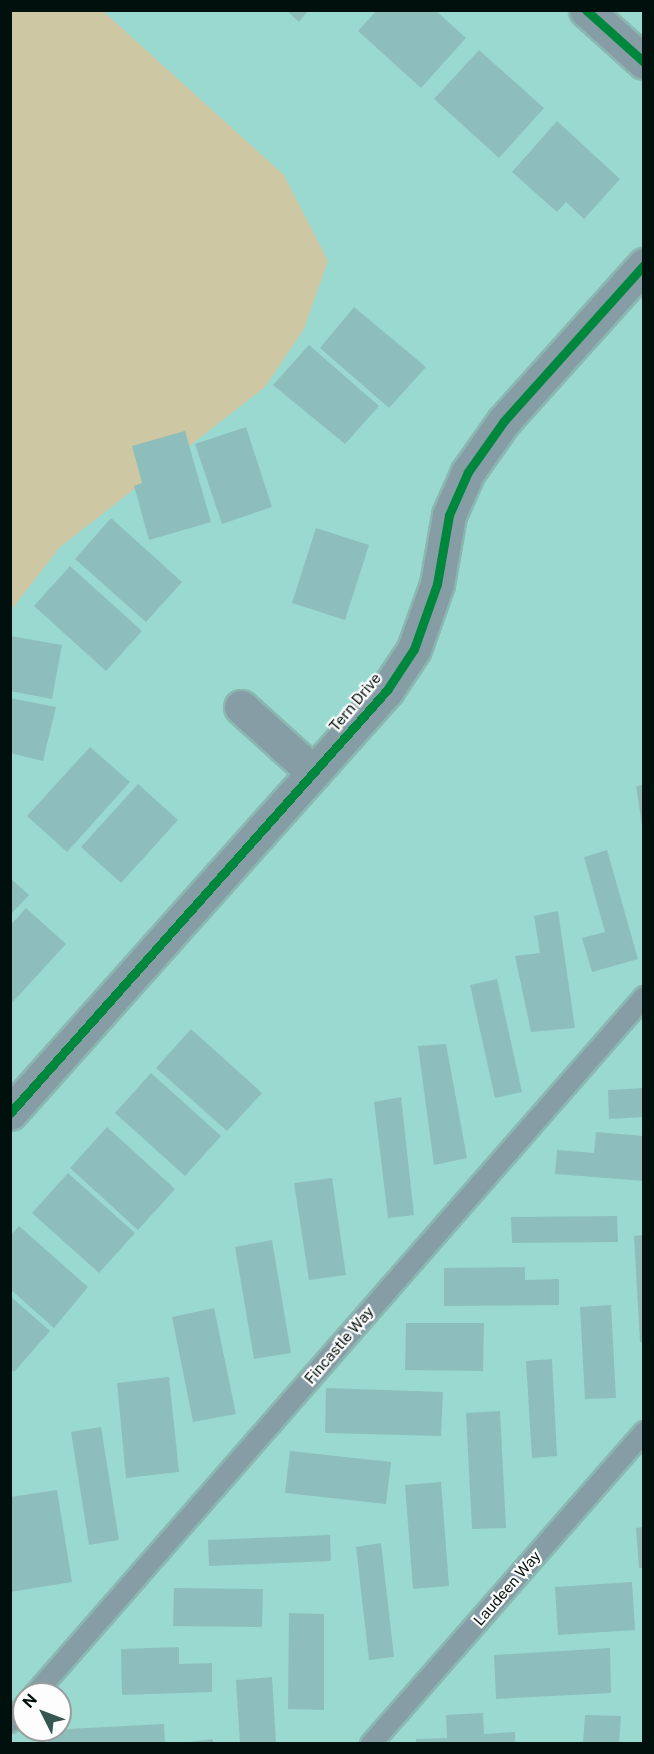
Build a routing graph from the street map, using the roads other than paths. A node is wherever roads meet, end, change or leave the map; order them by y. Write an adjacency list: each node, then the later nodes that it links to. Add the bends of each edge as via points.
1 (586, 10): 2 (street)
2 (644, 62)
3 (644, 265): 5 (street, Tern Drive, via 504,421 468,472 449,515 437,584 414,649 387,690)
4 (241, 707): 5 (street)
5 (314, 773): 7 (street, Tern Drive)
6 (644, 997): 9 (lane, Fincastle Way)
7 (10, 1113)
8 (644, 1432): 10 (lane, Laudeen Way)
9 (45, 1682)
10 (371, 1743)

